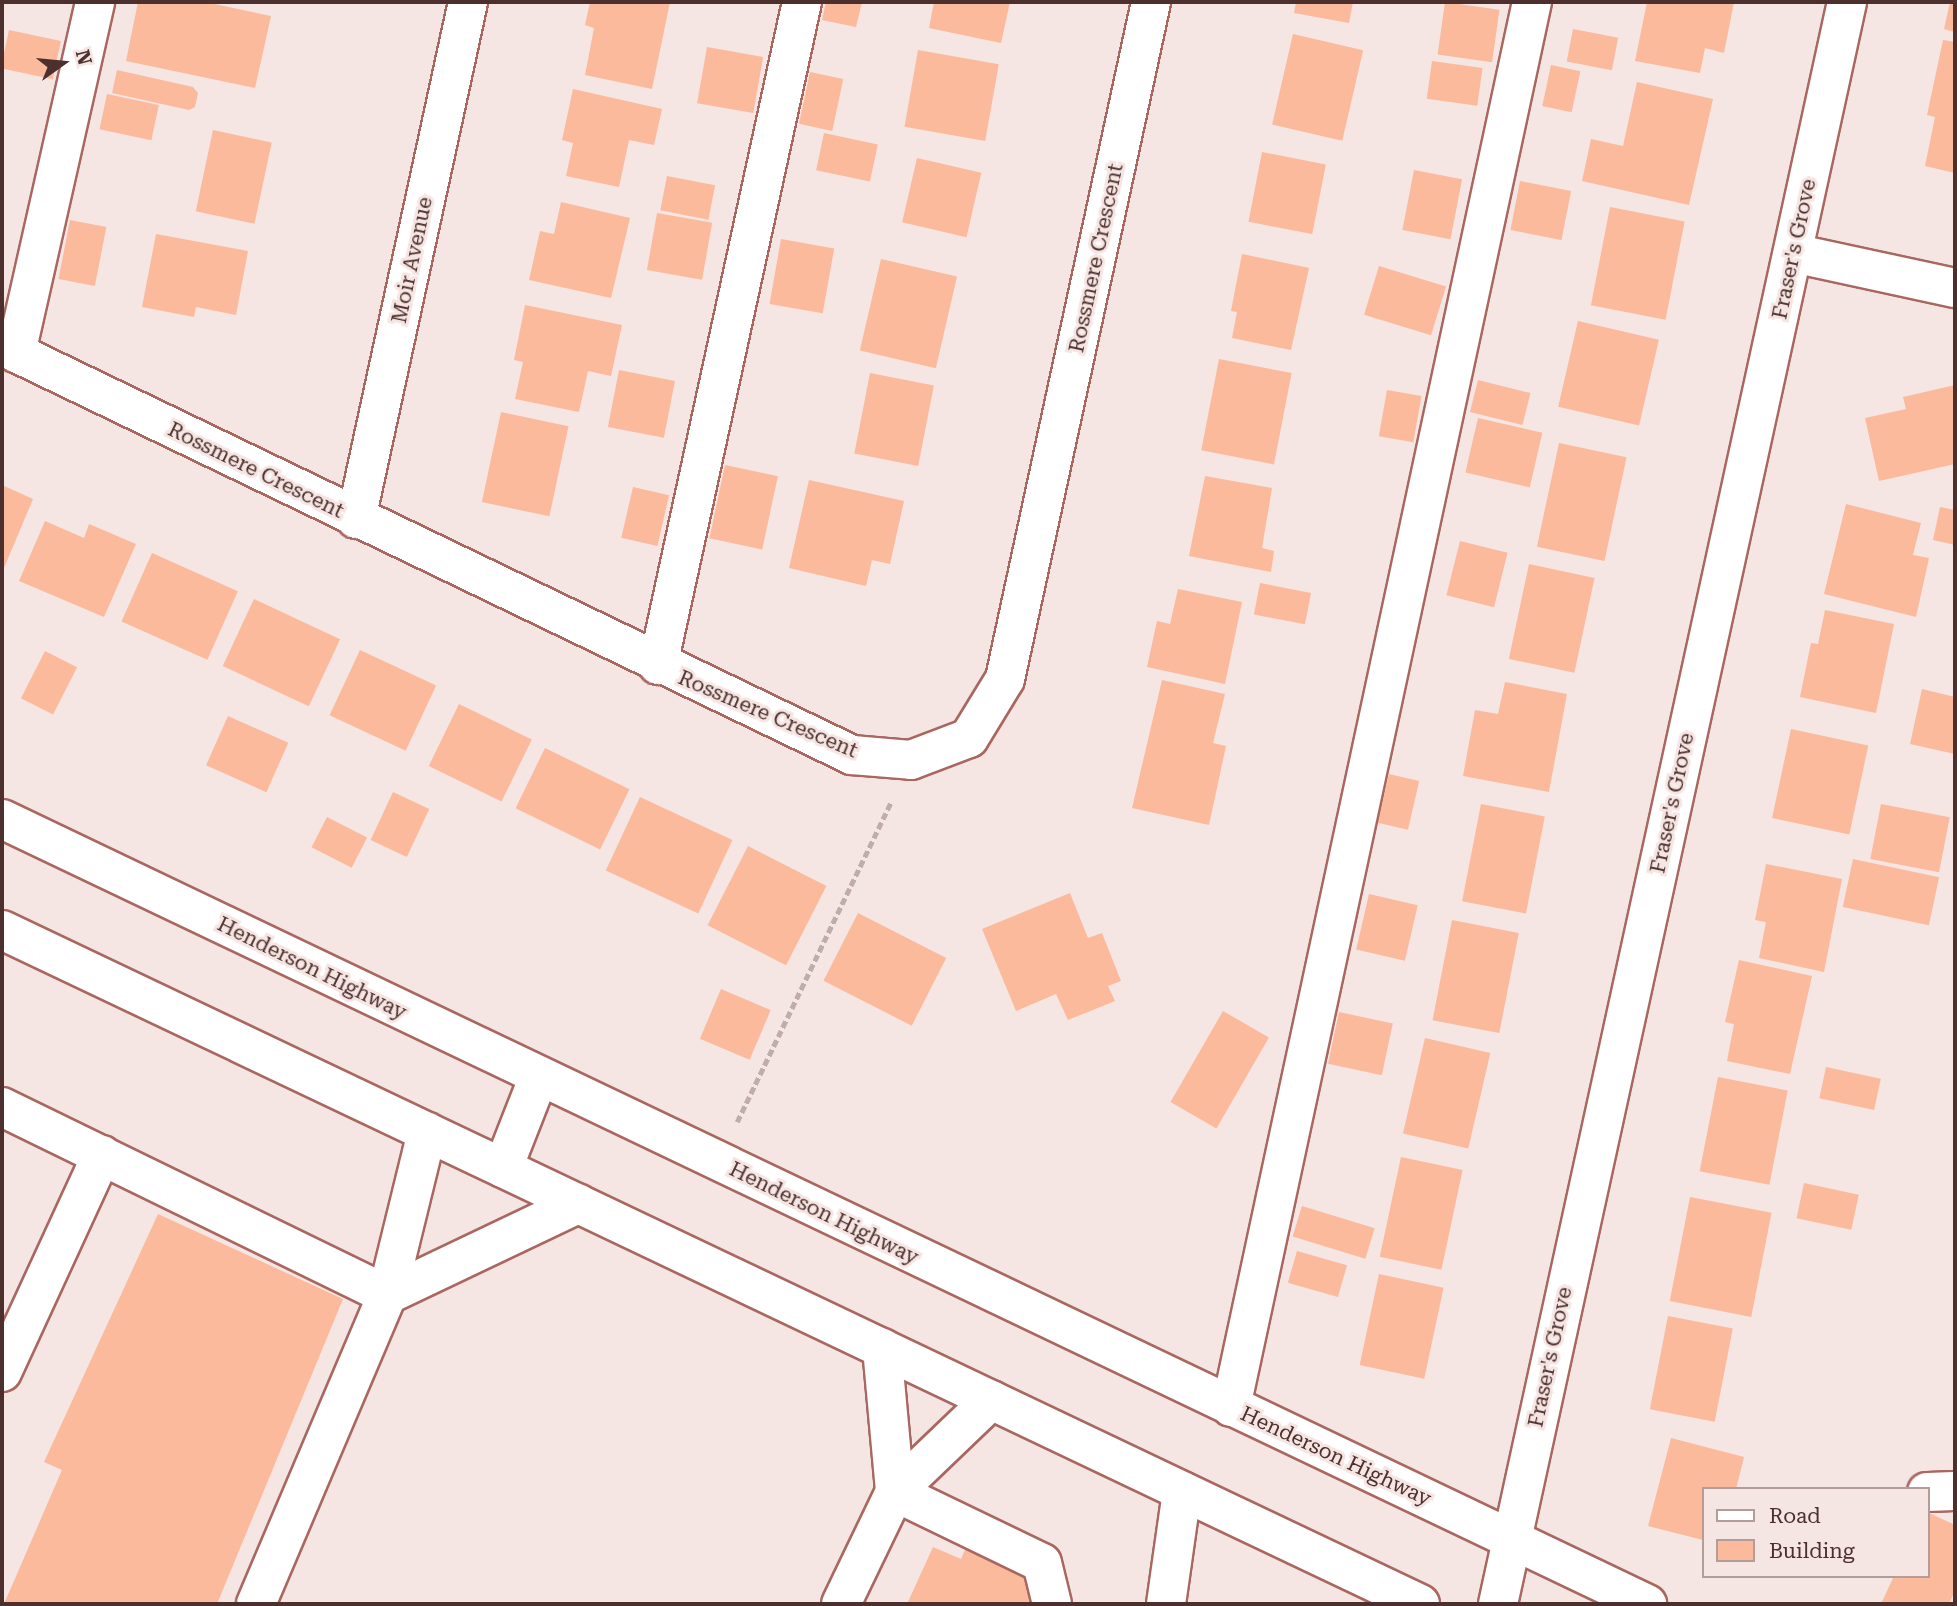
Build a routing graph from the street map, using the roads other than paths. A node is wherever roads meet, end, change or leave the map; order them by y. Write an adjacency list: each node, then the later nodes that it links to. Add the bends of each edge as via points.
1 (95, 2): 9 (street)
2 (468, 2): 10 (street, Moir Avenue)
3 (802, 2): 11 (street)
4 (1151, 2): 11 (street, Rossmere Crescent, via 1005,679 969,737 911,760 852,755)
5 (1532, 2): 24 (street)
6 (1847, 2): 7 (street, Fraser's Grove)
7 (1793, 253): 8 (street); 29 (street, Fraser's Grove)
8 (1955, 288)
9 (9, 350): 10 (street, Rossmere Crescent)
10 (356, 519): 11 (street, Rossmere Crescent)
11 (657, 665)
12 (4, 825): 14 (street, Henderson Highway)
13 (2, 930): 16 (street)
14 (539, 1076): 18 (street); 24 (street, Henderson Highway)
15 (2, 1107): 17 (street)
16 (427, 1132): 18 (street); 20 (street)
17 (102, 1155): 20 (street); 22 (street)
18 (502, 1168): 19 (street)
19 (578, 1204): 20 (street); 21 (street)
20 (387, 1295): 30 (street)
21 (882, 1348): 23 (street); 27 (street)
22 (2, 1372)
23 (990, 1400): 25 (street); 27 (street)
24 (1231, 1407): 29 (street, Henderson Highway)
25 (1182, 1491): 33 (street); 34 (street)
26 (1955, 1491): 28 (street)
27 (895, 1492): 31 (street); 32 (street, via 1042,1563)
28 (1929, 1492)
29 (1509, 1538): 35 (street, Fraser's Grove); 36 (street, Henderson Highway)
30 (256, 1604)
31 (841, 1604)
32 (1052, 1604)
33 (1166, 1604)
34 (1420, 1604)
35 (1498, 1604)
36 (1647, 1604)

